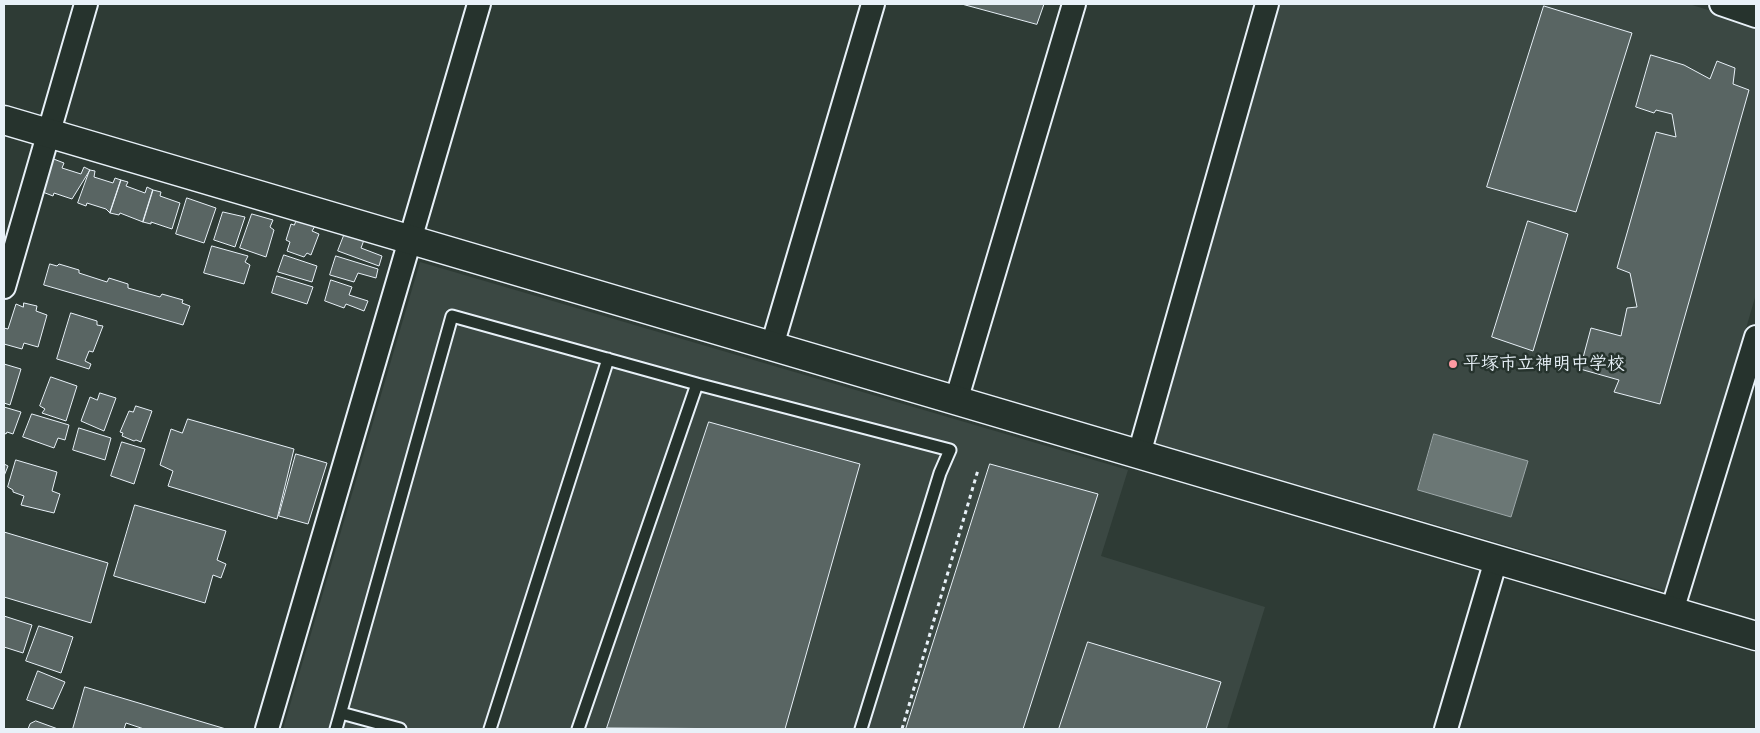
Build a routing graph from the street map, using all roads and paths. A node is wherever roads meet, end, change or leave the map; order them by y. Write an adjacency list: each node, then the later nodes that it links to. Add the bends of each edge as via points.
1 (86, 4): 9 (street)
2 (479, 4): 10 (street)
3 (873, 4): 13 (street)
4 (1074, 4): 16 (street)
5 (1267, 4): 17 (street)
6 (1721, 4): 7 (street)
7 (1756, 16)
8 (4, 120): 9 (street)
9 (48, 133): 10 (street); 11 (street)
10 (410, 240): 13 (street); 23 (street)
11 (4, 287)
12 (1756, 337): 20 (street)
13 (772, 346): 16 (street)
14 (608, 359): 15 (lane); 22 (lane, via 452,316); 26 (lane)
15 (697, 384): 27 (lane); 28 (lane, via 950,450 940,473)
16 (956, 400): 17 (street)
17 (1140, 454): 19 (street)
18 (978, 470): 29 (path)
19 (1496, 560): 20 (street); 30 (street)
20 (1672, 611): 21 (street)
21 (1756, 636)
22 (341, 713): 24 (lane); 25 (lane)
23 (266, 729)
24 (336, 729)
25 (400, 729)
26 (490, 729)
27 (578, 729)
28 (861, 729)
29 (902, 729)
30 (1446, 729)

